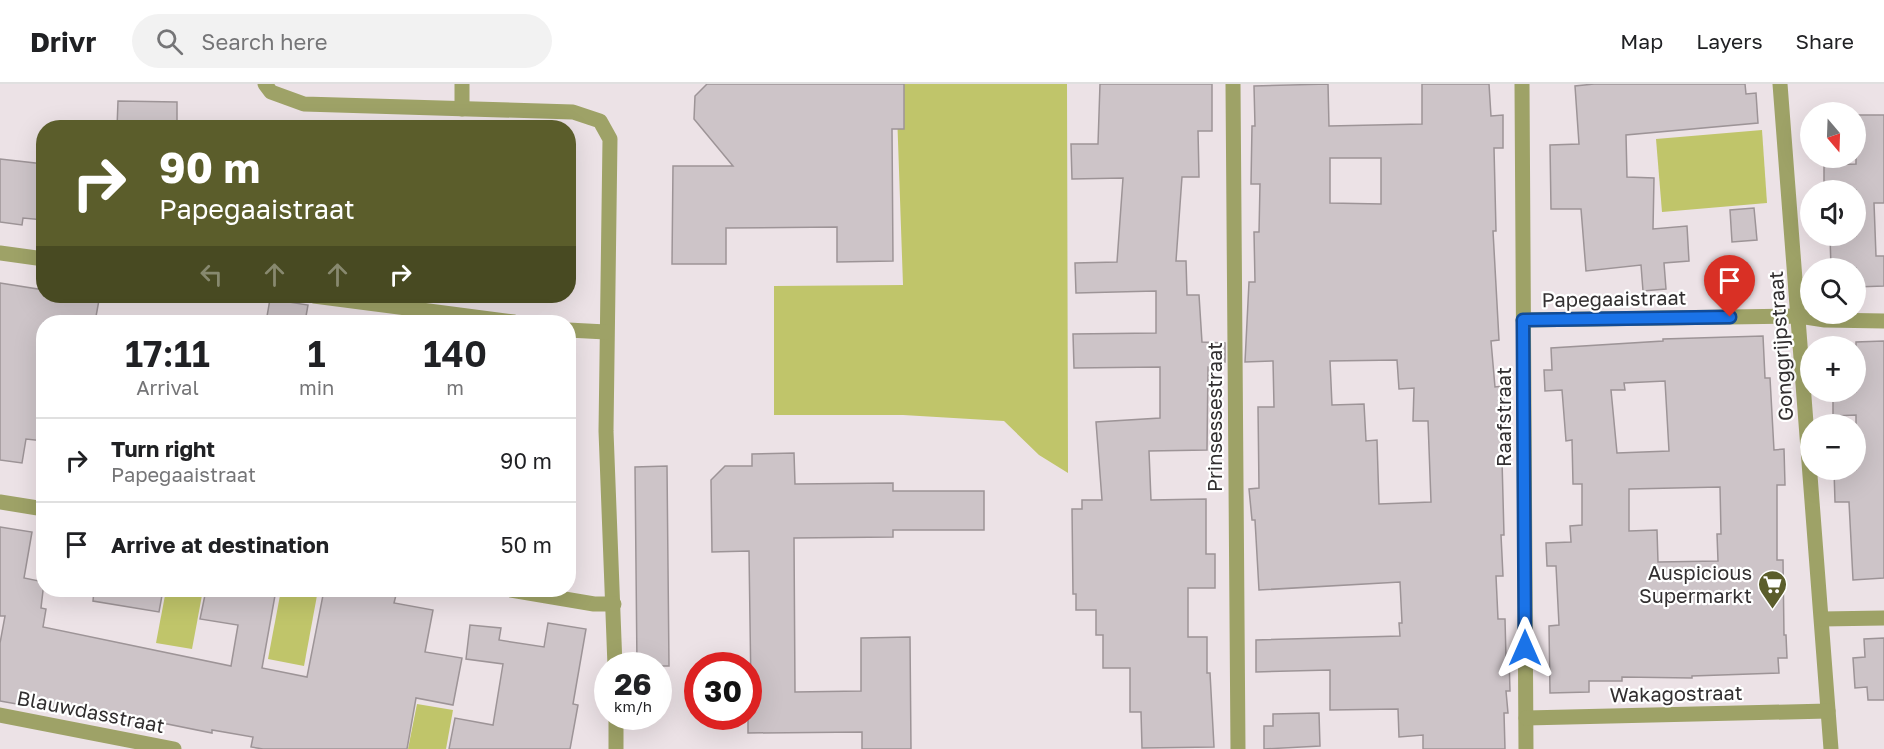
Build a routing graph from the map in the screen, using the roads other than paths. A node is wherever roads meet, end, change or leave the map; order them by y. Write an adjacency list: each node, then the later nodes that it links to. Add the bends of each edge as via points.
1 (265, 84): 6 (street, via 271,92 304,104)
2 (462, 84): 6 (street)
3 (1233, 84): 29 (street, Prinsessestraat)
4 (1522, 84): 12 (street, Raafstraat)
5 (1780, 84): 11 (street, Gonggrijpstraat)
6 (462, 109): 15 (street, via 573,112 600,121 610,139)
7 (0, 253): 8 (street)
8 (36, 258)
9 (368, 303): 10 (street)
10 (460, 315)
11 (1799, 316): 12 (street, Papegaaistraat); 13 (street, Papegaaistraat); 21 (street, Gonggrijpstraat)
12 (1523, 320): 25 (street, Raafstraat)
13 (1884, 321)
14 (576, 330): 15 (street)
15 (606, 332): 19 (street)
16 (0, 502): 17 (street)
17 (36, 508)
18 (552, 597): 19 (street)
19 (614, 604): 22 (street)
20 (1884, 618): 21 (street)
21 (1822, 619): 23 (street, Gonggrijpstraat)
22 (615, 652)
23 (1828, 711): 25 (street, Wakagostraat); 31 (street, Gonggrijpstraat)
24 (0, 715): 27 (street, Blauwdasstraat)
25 (1526, 718): 30 (street, Raafstraat)
26 (616, 730): 28 (street)
27 (174, 749)
28 (616, 749)
29 (1238, 749)
30 (1526, 749)
31 (1831, 749)

